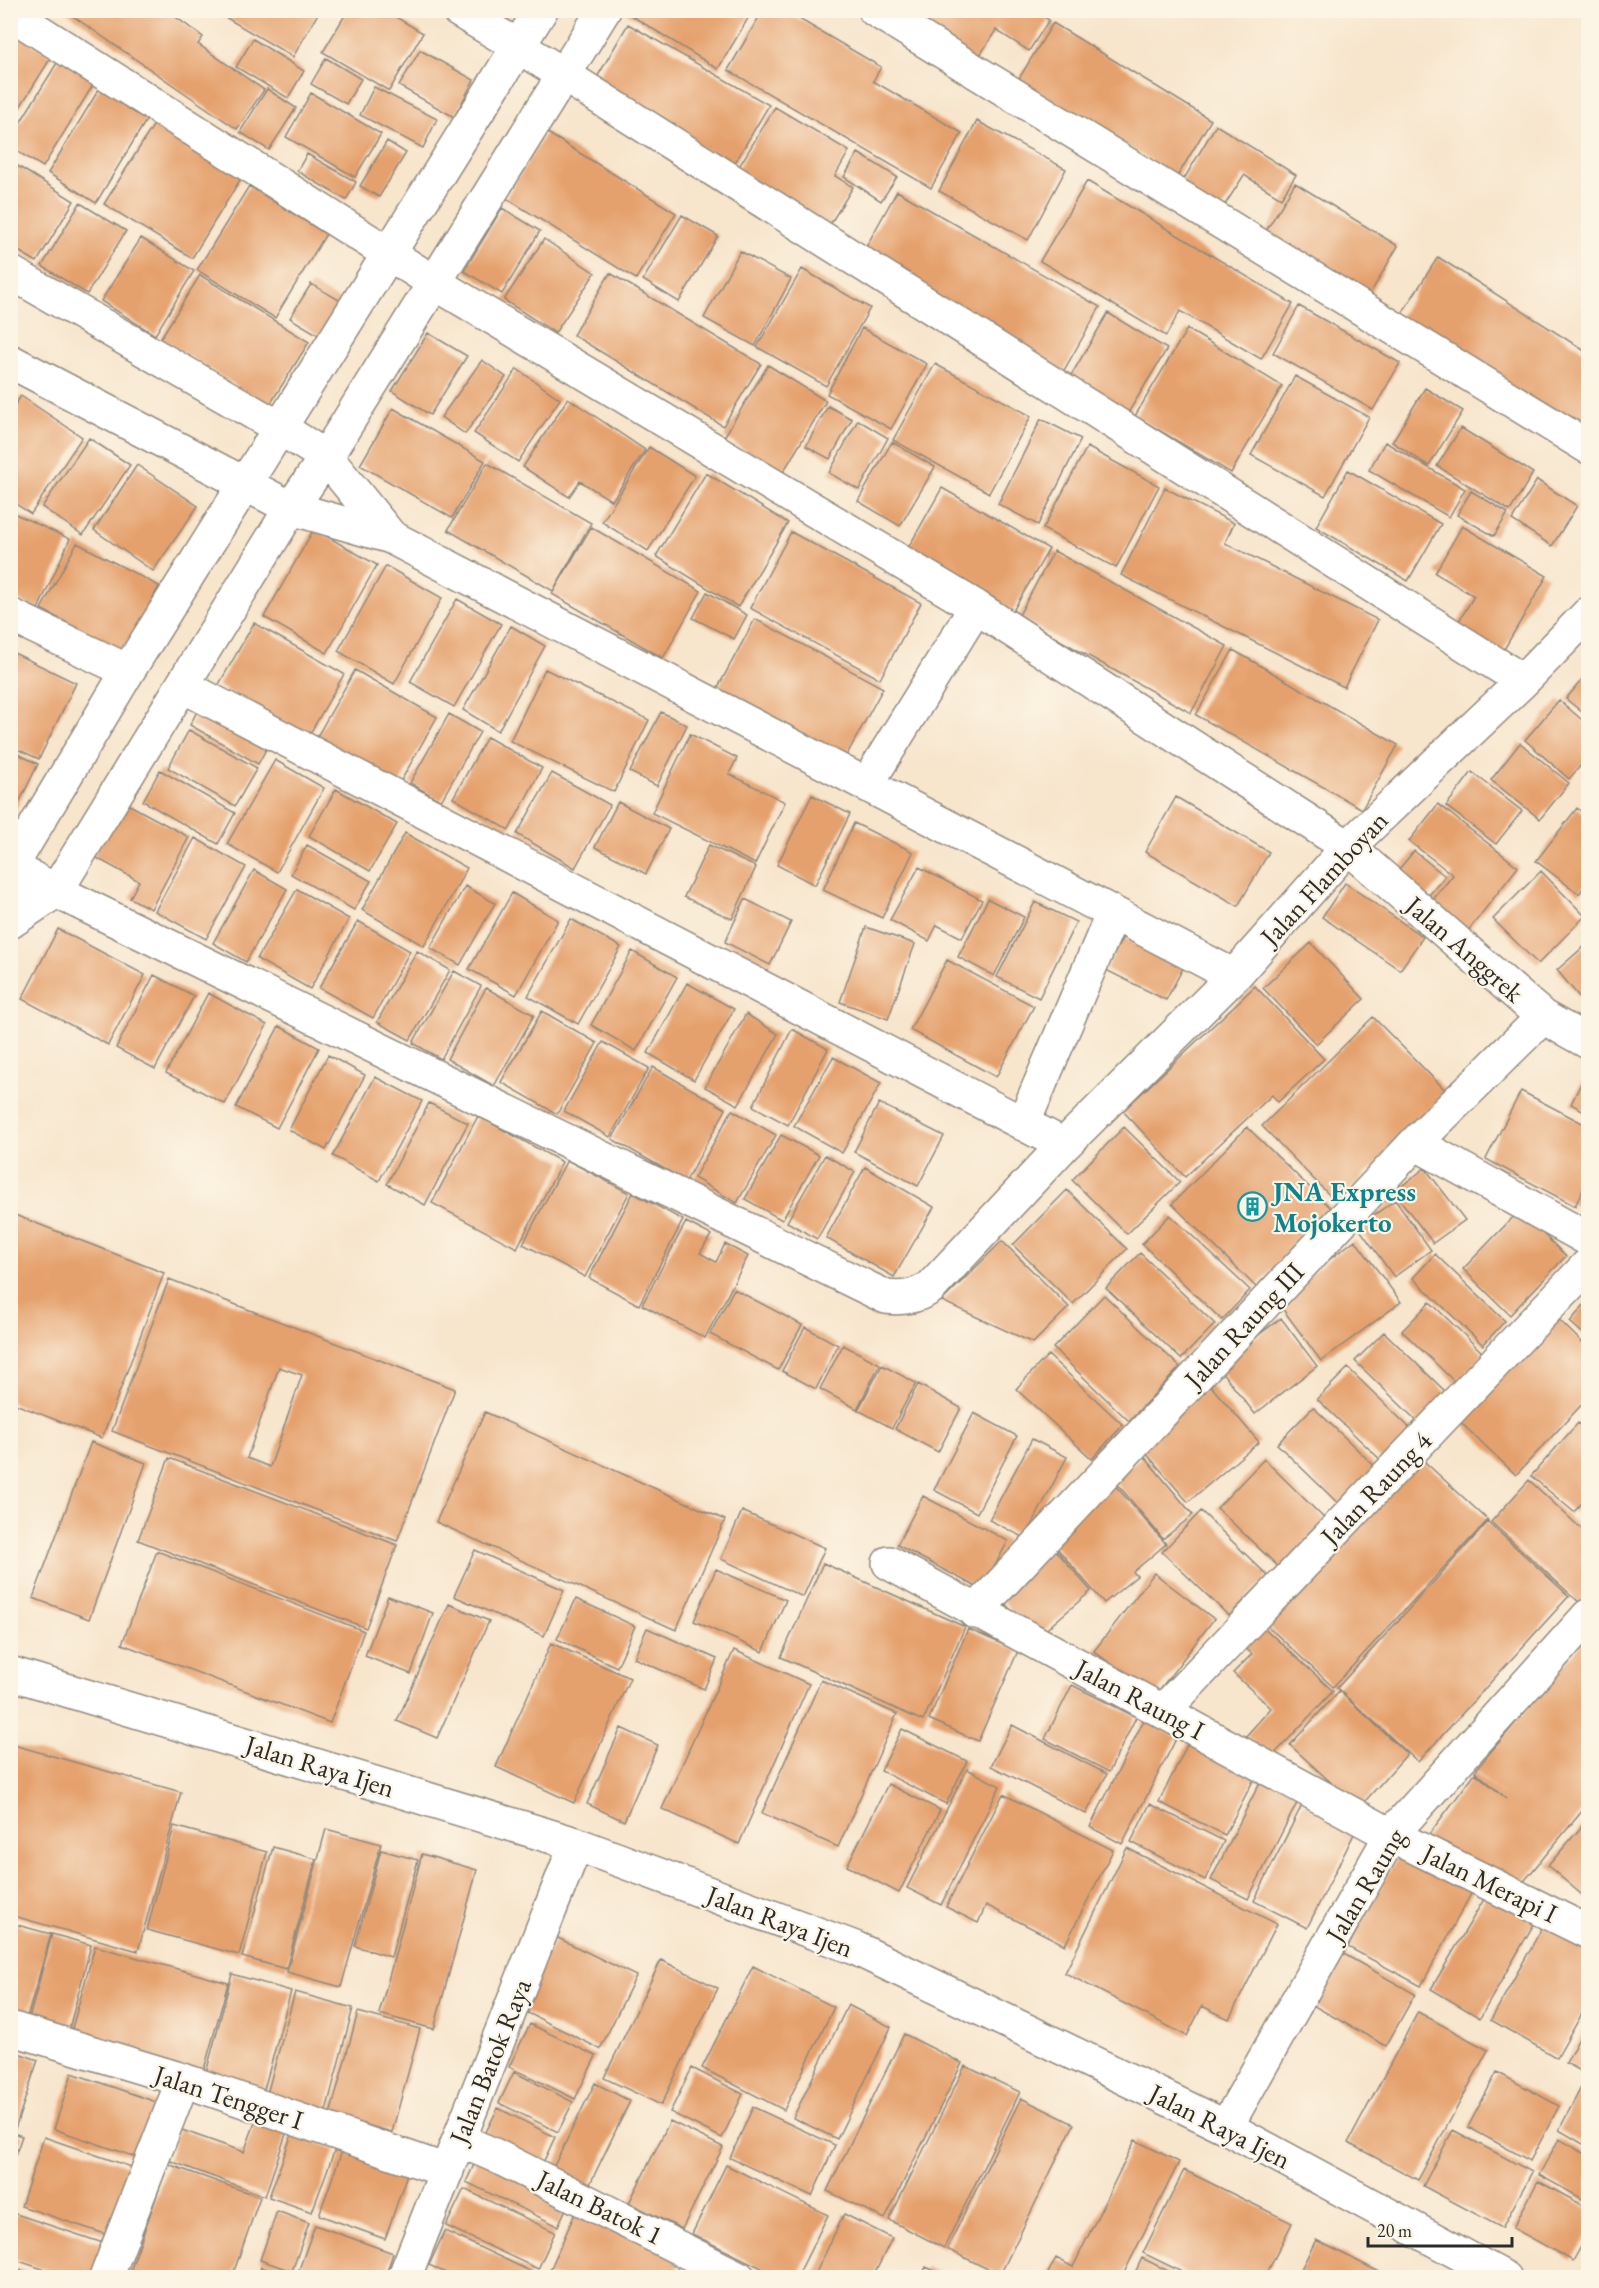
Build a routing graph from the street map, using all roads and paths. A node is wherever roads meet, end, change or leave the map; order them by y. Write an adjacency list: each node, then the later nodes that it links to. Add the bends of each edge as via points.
1 (458, 10): 6 (street)
2 (541, 10): 6 (street)
3 (604, 10): 7 (street)
4 (875, 10): 13 (street)
5 (10, 14): 8 (street, Jalan Anggrek)
6 (518, 46): 7 (street); 8 (street)
7 (563, 75): 10 (street); 22 (street)
8 (390, 254): 10 (street, Jalan Anggrek); 12 (street)
9 (10, 272): 12 (street)
10 (435, 284): 14 (street); 18 (street, Jalan Anggrek)
11 (10, 362): 15 (street)
12 (280, 428): 14 (street); 15 (street)
13 (1588, 447)
14 (326, 457): 16 (street); 17 (street)
15 (246, 484): 16 (street); 21 (street)
16 (291, 508): 17 (street); 23 (street)
17 (391, 537): 24 (street)
18 (976, 607): 24 (street); 25 (street, Jalan Anggrek)
19 (1588, 614): 22 (street, Jalan Flamboyan)
20 (10, 615): 21 (street)
21 (128, 671): 26 (street)
22 (1523, 681): 25 (street, Jalan Flamboyan)
23 (183, 686): 27 (street); 33 (street)
24 (867, 784): 28 (street)
25 (1348, 847): 30 (street, Jalan Flamboyan); 31 (street, Jalan Anggrek)
26 (11, 867): 27 (street, Jalan Flamboyan); 29 (street)
27 (56, 891): 29 (street); 35 (street, Jalan Flamboyan, via 886,1297 916,1296 930,1288)
28 (1113, 913): 30 (street); 33 (street)
29 (11, 921)
30 (1234, 976): 35 (street, Jalan Flamboyan)
31 (1543, 1017): 32 (street, Jalan Anggrek); 34 (street, Jalan Raung III)
32 (1588, 1042)
33 (1023, 1124): 35 (street)
34 (1415, 1143): 36 (street); 39 (street, Jalan Raung III)
35 (1064, 1146)
36 (1588, 1239)
37 (1588, 1265): 42 (street, Jalan Raung 4)
38 (889, 1563): 39 (street, Jalan Raung I)
39 (975, 1612): 42 (street, Jalan Raung I)
40 (1588, 1616): 43 (street, Jalan Raung)
41 (10, 1673): 44 (street, Jalan Raya Ijen)
42 (1163, 1711): 43 (street, Jalan Raung I)
43 (1391, 1834): 45 (street, Jalan Merapi I); 48 (street, Jalan Raung)
44 (576, 1844): 48 (street, Jalan Raya Ijen, via 855,1948); 49 (street, Jalan Batok Raya)
45 (1588, 1932)
46 (10, 2028): 47 (street, Jalan Tengger I)
47 (183, 2080): 50 (street, Jalan Tengger I); 52 (street)
48 (1226, 2127): 55 (street, Jalan Raya Ijen)
49 (459, 2139): 50 (street, Jalan Batok Raya); 51 (street, Jalan Batok 1)
50 (447, 2171): 53 (street, Jalan Batok Raya)
51 (694, 2267): 54 (street, Jalan Batok 1)
52 (106, 2277)
53 (404, 2277)
54 (739, 2277)
55 (1505, 2277)

